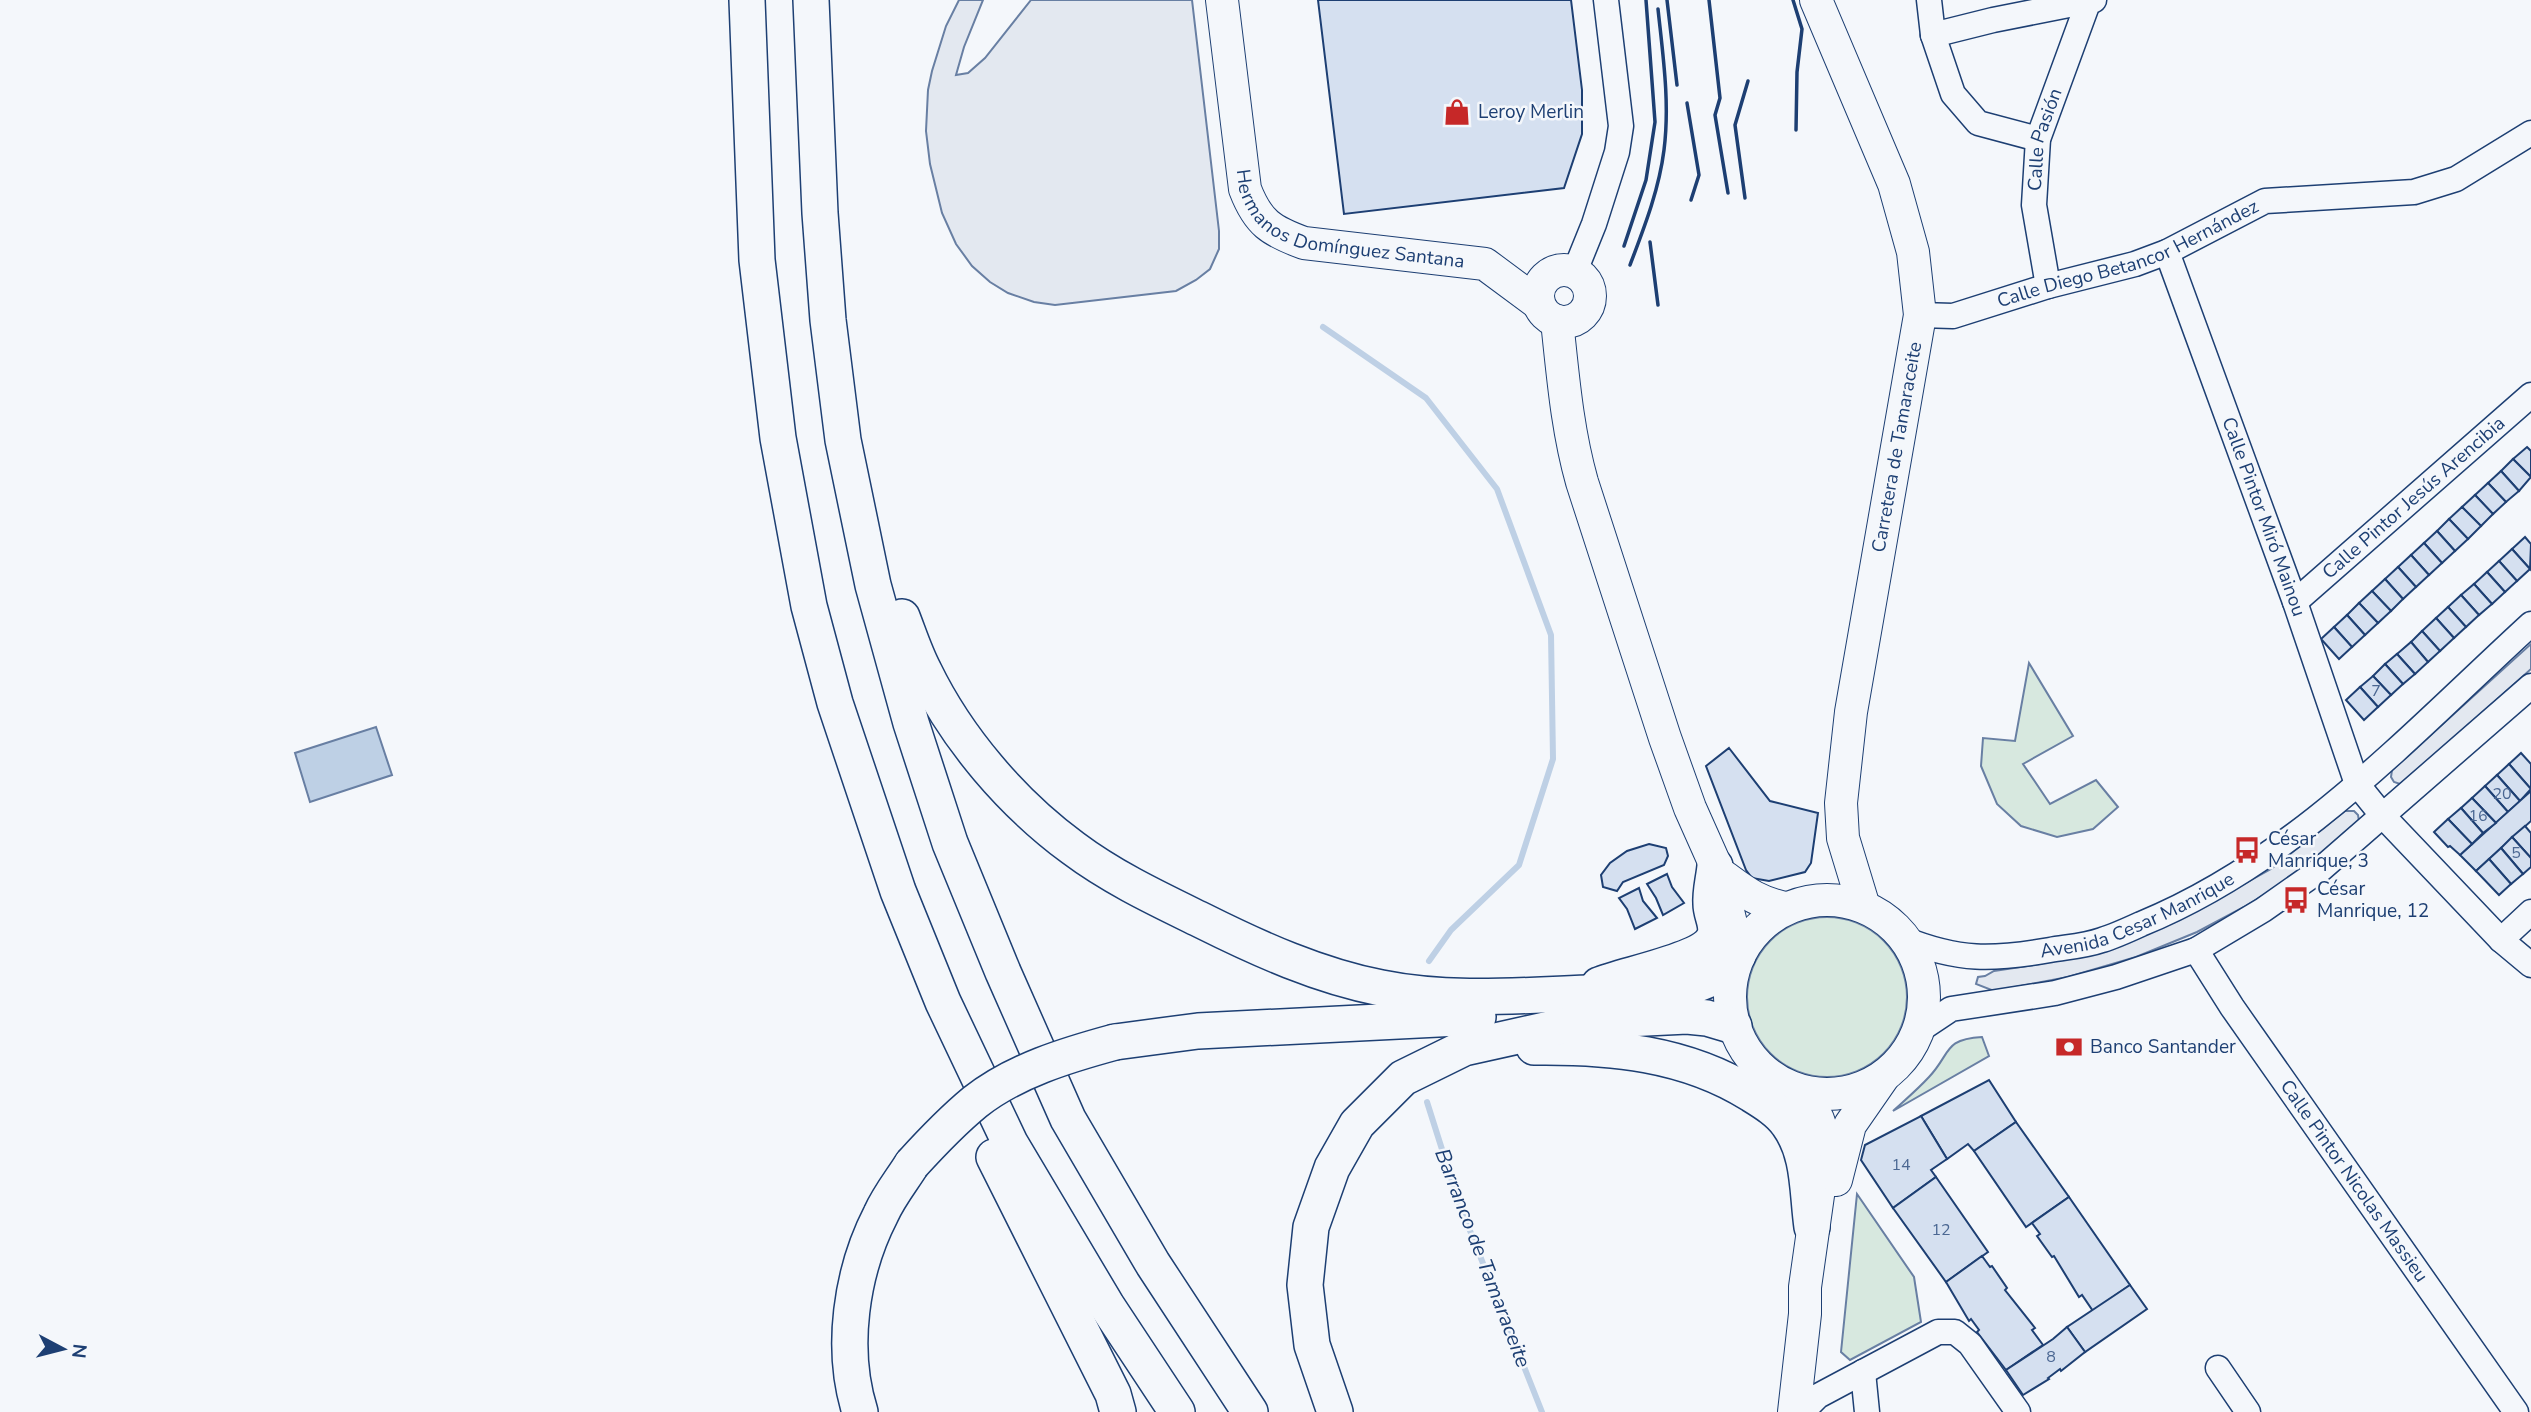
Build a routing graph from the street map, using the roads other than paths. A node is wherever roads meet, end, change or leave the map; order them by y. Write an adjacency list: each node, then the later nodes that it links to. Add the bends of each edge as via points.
1 (747, 0): 21 (highway, via 757,260 778,438 809,606)
2 (811, 0): 17 (highway, via 820,213)
3 (1222, 0): 14 (main road, Hermanos Domínguez Santana, via 1245,189 1265,224 1304,243 1485,264)
4 (1606, 0): 12 (street, via 1620,126 1617,152)
5 (1816, 0): 15 (main road, Carretera de Tamaraceite, via 1894,184 1913,252)
6 (1929, 0): 8 (street)
7 (2091, 0): 8 (street); 10 (street, Calle Pasión)
8 (1933, 35): 10 (street, via 1953,94 1978,123)
9 (2531, 133): 11 (street, Calle Diego Betancor Hernández, via 2456,179 2414,192 2265,201)
10 (2038, 139): 13 (street, Calle Pasión, via 2034,205)
11 (2167, 252): 13 (street, Calle Diego Betancor Hernández); 18 (street, Calle Pintor Miró Mainou)
12 (1575, 271): 14 (main road, via 1558,270 1543,279 1539,287); 14 (main road, via 1587,283 1587,309 1574,320)
13 (2048, 286): 15 (street, Calle Diego Betancor Hernández, via 1953,316)
14 (1548, 313): 24 (main road, via 1582,482 1669,750)
15 (1920, 315): 25 (main road, Carretera de Tamaraceite, via 1851,712 1841,803 1843,838)
16 (2531, 395): 18 (street, Calle Pintor Jesús Arencibia)
17 (843, 440): 33 (highway, via 871,499 902,617 924,671 985,764 1030,812 1073,848 1128,884 1230,935 1321,973 1382,989); 46 (highway, via 873,585 911,723 950,843 1003,972 1068,1119 1153,1264)
18 (2295, 602): 22 (street, Calle Pintor Miró Mainou)
19 (2531, 624): 22 (street, Avenida Cesar Manrique)
20 (2531, 686): 23 (street)
21 (835, 703): 44 (highway, via 877,894 996,1163); 45 (highway, via 898,891 943,1002 1010,1143 1107,1306)
22 (2357, 784): 23 (street); 28 (street, Avenida Cesar Manrique, via 2301,831 2232,877 2174,911 2101,941 1981,958 1961,957)
23 (2382, 815): 29 (street); 30 (street, via 2320,870)
24 (1717, 870): 26 (main road, via 1751,897); 31 (main road); 33 (highway, via 1711,904 1716,926 1707,947 1692,956 1613,979)
25 (1864, 907): 26 (main road, via 1821,900); 28 (main road)
26 (1785, 908): 31 (main road, via 1754,932)
27 (2531, 912): 29 (street)
28 (1904, 939): 35 (main road, via 1916,958 1921,979 1923,1006)
29 (2501, 940): 32 (street)
30 (2196, 950): 35 (street, via 2055,993 1951,1009); 53 (street, Calle Pintor Nicolas Massieu)
31 (1739, 953): 33 (highway, via 1710,979 1690,988 1569,1005); 34 (main road, via 1733,988)
32 (2531, 965)
33 (1573, 1008): 34 (highway, via 1707,1018); 36 (highway); 43 (highway, bridge, via 1199,1031 1115,1042 1068,1055 1017,1077 977,1100 942,1132 912,1164 881,1213 859,1267 849,1332)
34 (1734, 1026): 38 (main road, via 1745,1051 1765,1073)
35 (1917, 1031): 37 (main road, via 1908,1051)
36 (1464, 1048): 39 (highway, via 1630,1051 1664,1057 1740,1087 1772,1107 1799,1144 1807,1167); 47 (highway, via 1403,1078 1357,1124 1332,1168 1311,1227 1305,1285 1312,1345)
37 (1884, 1076): 38 (main road, via 1846,1092); 40 (main road, via 1850,1125)
38 (1800, 1091): 39 (main road, via 1819,1117 1823,1132)
39 (1812, 1227): 40 (main road)
40 (1805, 1314): 48 (main road)
41 (2218, 1368): 52 (street)
42 (1863, 1372): 49 (street, via 1818,1396); 50 (street); 51 (street, via 1938,1332 1955,1332 1970,1344)
43 (860, 1412)
44 (1118, 1412)
45 (1177, 1412)
46 (1250, 1412)
47 (1335, 1412)
48 (1794, 1412)
49 (1802, 1412)
50 (1867, 1412)
51 (2018, 1412)
52 (2248, 1412)
53 (2516, 1412)

